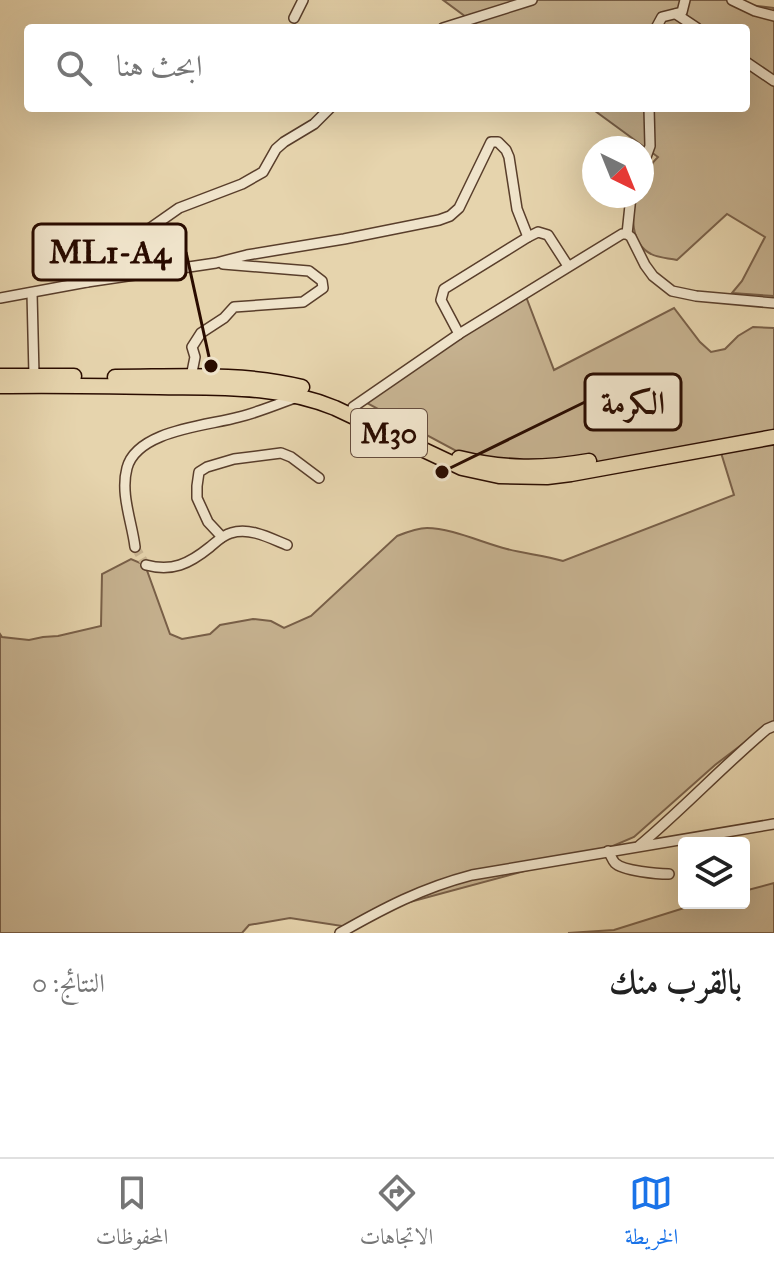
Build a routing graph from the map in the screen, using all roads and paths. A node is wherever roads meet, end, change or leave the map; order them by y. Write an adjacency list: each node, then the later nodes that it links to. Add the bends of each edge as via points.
1 (303, 0): 7 (street)
2 (532, 0): 8 (street)
3 (685, 0): 5 (street)
4 (732, 0): 6 (street)
5 (676, 14): 9 (street, via 662,17); 10 (street)
6 (774, 16)
7 (294, 18)
8 (456, 24)
9 (658, 24)
10 (691, 24)
11 (750, 65): 12 (street)
12 (774, 81)
13 (326, 112): 21 (street, via 276,149 263,172 179,208)
14 (649, 112): 15 (street)
15 (650, 136)
16 (630, 208): 17 (street)
17 (627, 234): 20 (street); 25 (street, via 653,276 672,291)
18 (528, 237): 19 (street, via 506,150 491,142 450,216); 20 (street, via 548,235); 27 (street, via 444,289 441,300)
19 (216, 263): 21 (street); 30 (street, via 309,271 323,288 303,302 234,307 192,347)
20 (568, 266): 27 (street)
21 (87, 282): 22 (street)
22 (32, 293): 24 (street); 28 (street)
23 (774, 295): 25 (street)
24 (0, 298)
25 (760, 303): 26 (street)
26 (774, 303)
27 (459, 334): 33 (street)
28 (34, 375): 29 (highway, M30); 30 (highway, M30)
29 (0, 376)
30 (191, 377): 33 (highway, M30, via 281,382)
31 (0, 386): 32 (highway, M30, via 243,388)
32 (300, 395): 35 (highway, M30, via 462,468 499,476 571,474); 39 (street, via 145,444 127,466 125,479)
33 (353, 407): 34 (highway, M30, via 441,451 491,465 535,468)
34 (774, 427)
35 (774, 437)
36 (319, 478): 37 (street, via 281,453 207,467 199,472 197,498)
37 (222, 537): 38 (street, via 247,532); 40 (street, via 183,564 162,569)
38 (287, 545)
39 (135, 547)
40 (146, 565)
41 (774, 726): 43 (street)
42 (774, 824): 43 (street)
43 (640, 845): 44 (street)
44 (608, 851): 45 (street, via 621,867); 46 (street, via 438,884)
45 (669, 874)
46 (340, 933)

